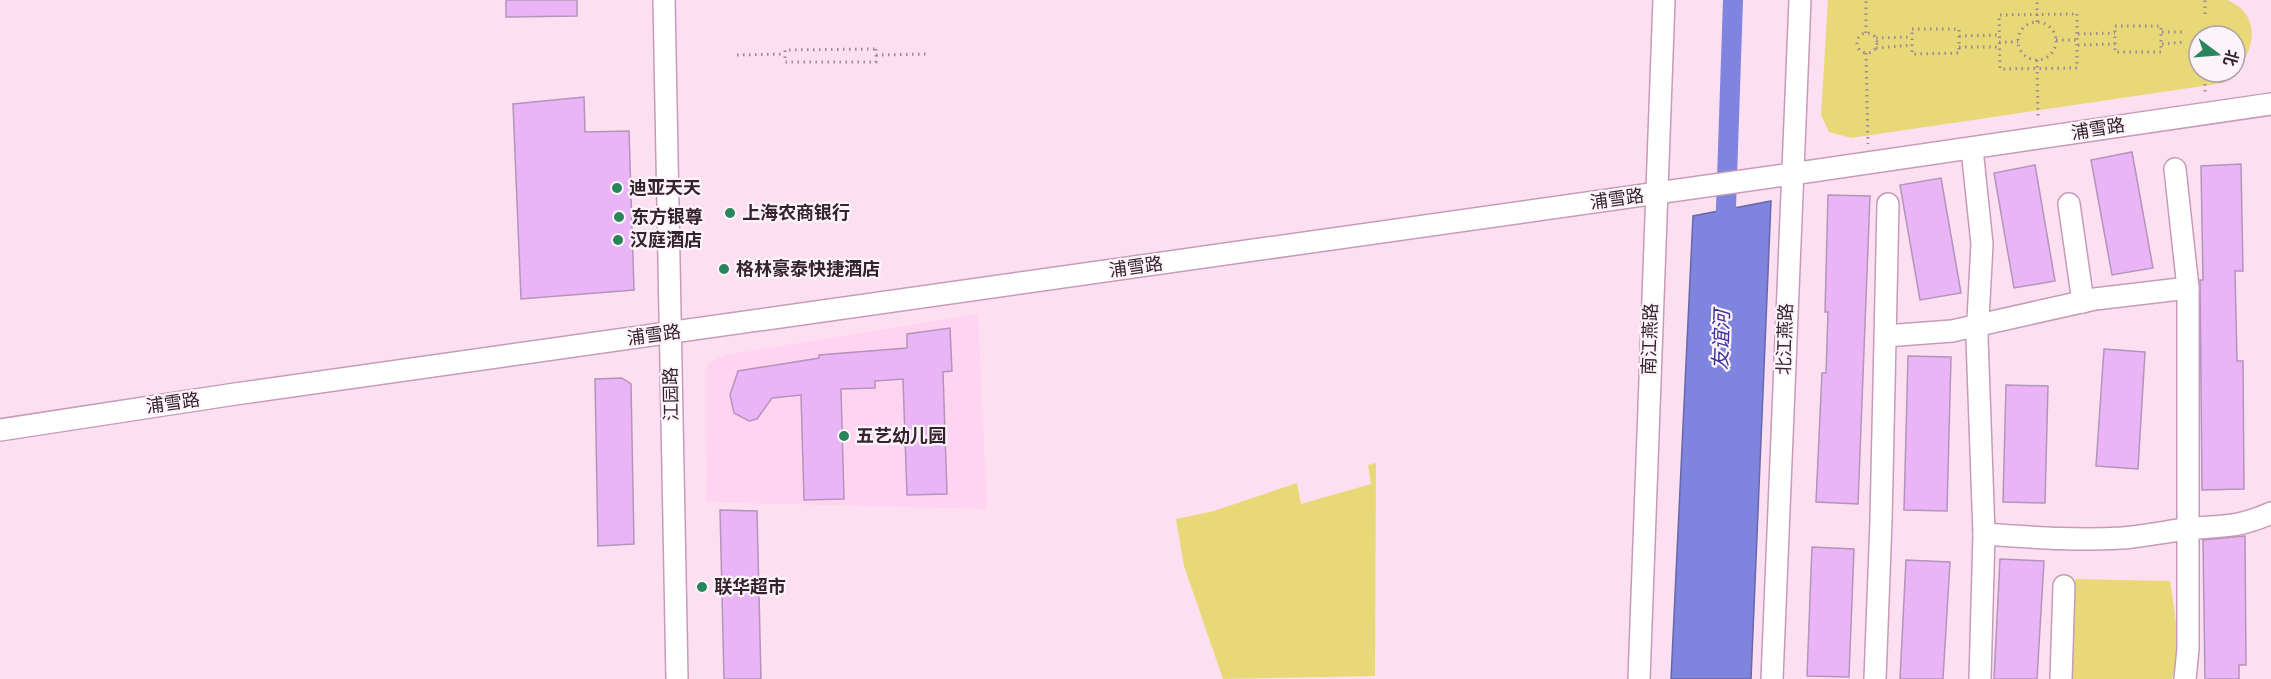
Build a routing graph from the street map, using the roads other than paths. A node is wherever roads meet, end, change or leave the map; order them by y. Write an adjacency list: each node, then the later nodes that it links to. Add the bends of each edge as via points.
1 (664, 0): 14 (street, 江园路)
2 (1664, 0): 8 (street, 南江燕路)
3 (1800, 0): 7 (street, 北江燕路)
4 (2271, 104): 5 (street, 浦雪路)
5 (1972, 148): 7 (street, 浦雪路); 13 (street, via 1982,244)
6 (2175, 169): 11 (street)
7 (1782, 176): 8 (street, 浦雪路); 23 (street, 北江燕路)
8 (1655, 194): 14 (street, 浦雪路); 22 (street, 南江燕路)
9 (1888, 204): 15 (street)
10 (2069, 204): 12 (street)
11 (2188, 288): 12 (street); 18 (street)
12 (2083, 302): 13 (street)
13 (1977, 327): 15 (street); 19 (street)
14 (670, 333): 16 (street, 浦雪路); 21 (street, 江园路)
15 (1885, 336): 24 (street)
16 (0, 430)
17 (2271, 513): 18 (street, via 2241,525)
18 (2188, 529): 19 (street, via 2087,539); 27 (street)
19 (1984, 534): 25 (street)
20 (2064, 586): 26 (street)
21 (677, 679)
22 (1639, 679)
23 (1772, 679)
24 (1875, 679)
25 (1980, 679)
26 (2061, 679)
27 (2185, 679)

